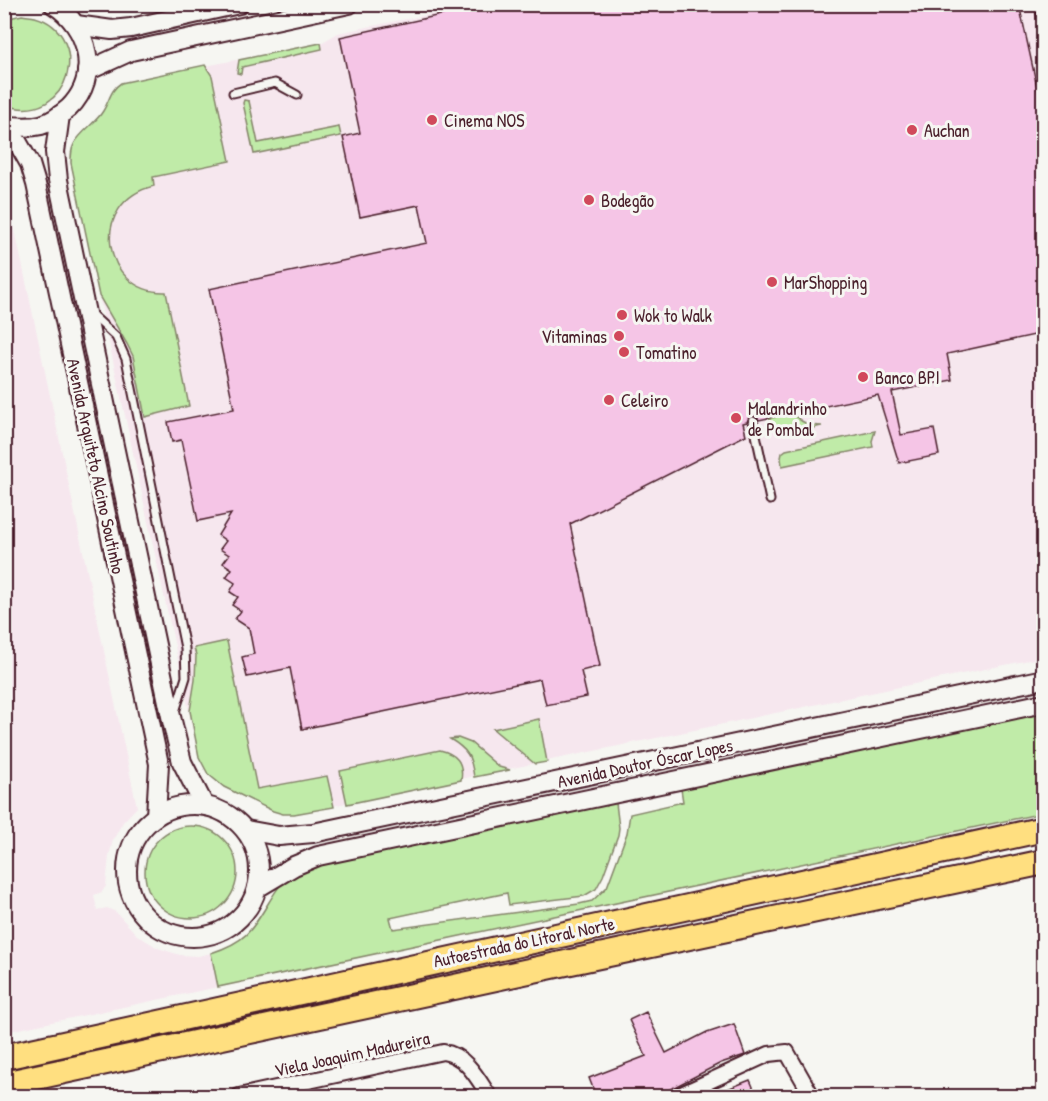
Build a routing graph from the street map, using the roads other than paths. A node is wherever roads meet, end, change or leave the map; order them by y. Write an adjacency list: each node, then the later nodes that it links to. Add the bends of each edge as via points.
1 (239, 4): 5 (main road, via 131,28 112,30)
2 (349, 4): 7 (main road, via 130,51)
3 (1039, 4): 6 (lane)
4 (59, 6): 5 (main road)
5 (76, 25): 7 (main road, via 87,55)
6 (1044, 27)
7 (87, 71): 10 (main road, via 73,103)
8 (233, 93): 9 (lane, via 275,83)
9 (297, 95)
10 (60, 116): 11 (main road, via 24,128); 12 (main road, Avenida Arquiteto Alcino Soutinho, via 55,152 58,180)
11 (4, 126): 19 (main road, Avenida Arquiteto Alcino Soutinho, via 30,164 36,184 159,764)
12 (85, 308): 17 (main road, Avenida Arquiteto Alcino Soutinho); 17 (lane, via 116,337 126,359 186,648 186,677)
13 (753, 421): 14 (lane)
14 (770, 500)
15 (1044, 679): 21 (main road, Avenida Doutor Óscar Lopes, via 313,833 279,836)
16 (1044, 703): 23 (main road, Avenida Doutor Óscar Lopes, via 318,856)
17 (172, 721): 18 (main road, Avenida Arquiteto Alcino Soutinho, via 182,762)
18 (204, 805): 19 (main road, via 187,804); 21 (main road, via 227,814)
19 (156, 816): 23 (main road, via 141,829 127,865 128,885 147,919 182,936 220,932 237,921)
20 (1044, 829): 24 (highway, Autoestrada do Litoral Norte)
21 (246, 830): 23 (main road, via 256,848 260,868)
22 (1044, 862): 25 (highway, Autoestrada do Litoral Norte)
23 (257, 888)
24 (4, 1057)
25 (4, 1084)
26 (239, 1096): 27 (street, Viela Joaquim Madureira, via 443,1052 451,1053 472,1070)
27 (489, 1096)
28 (678, 1096): 29 (street, via 769,1054 787,1052)
29 (812, 1096)

